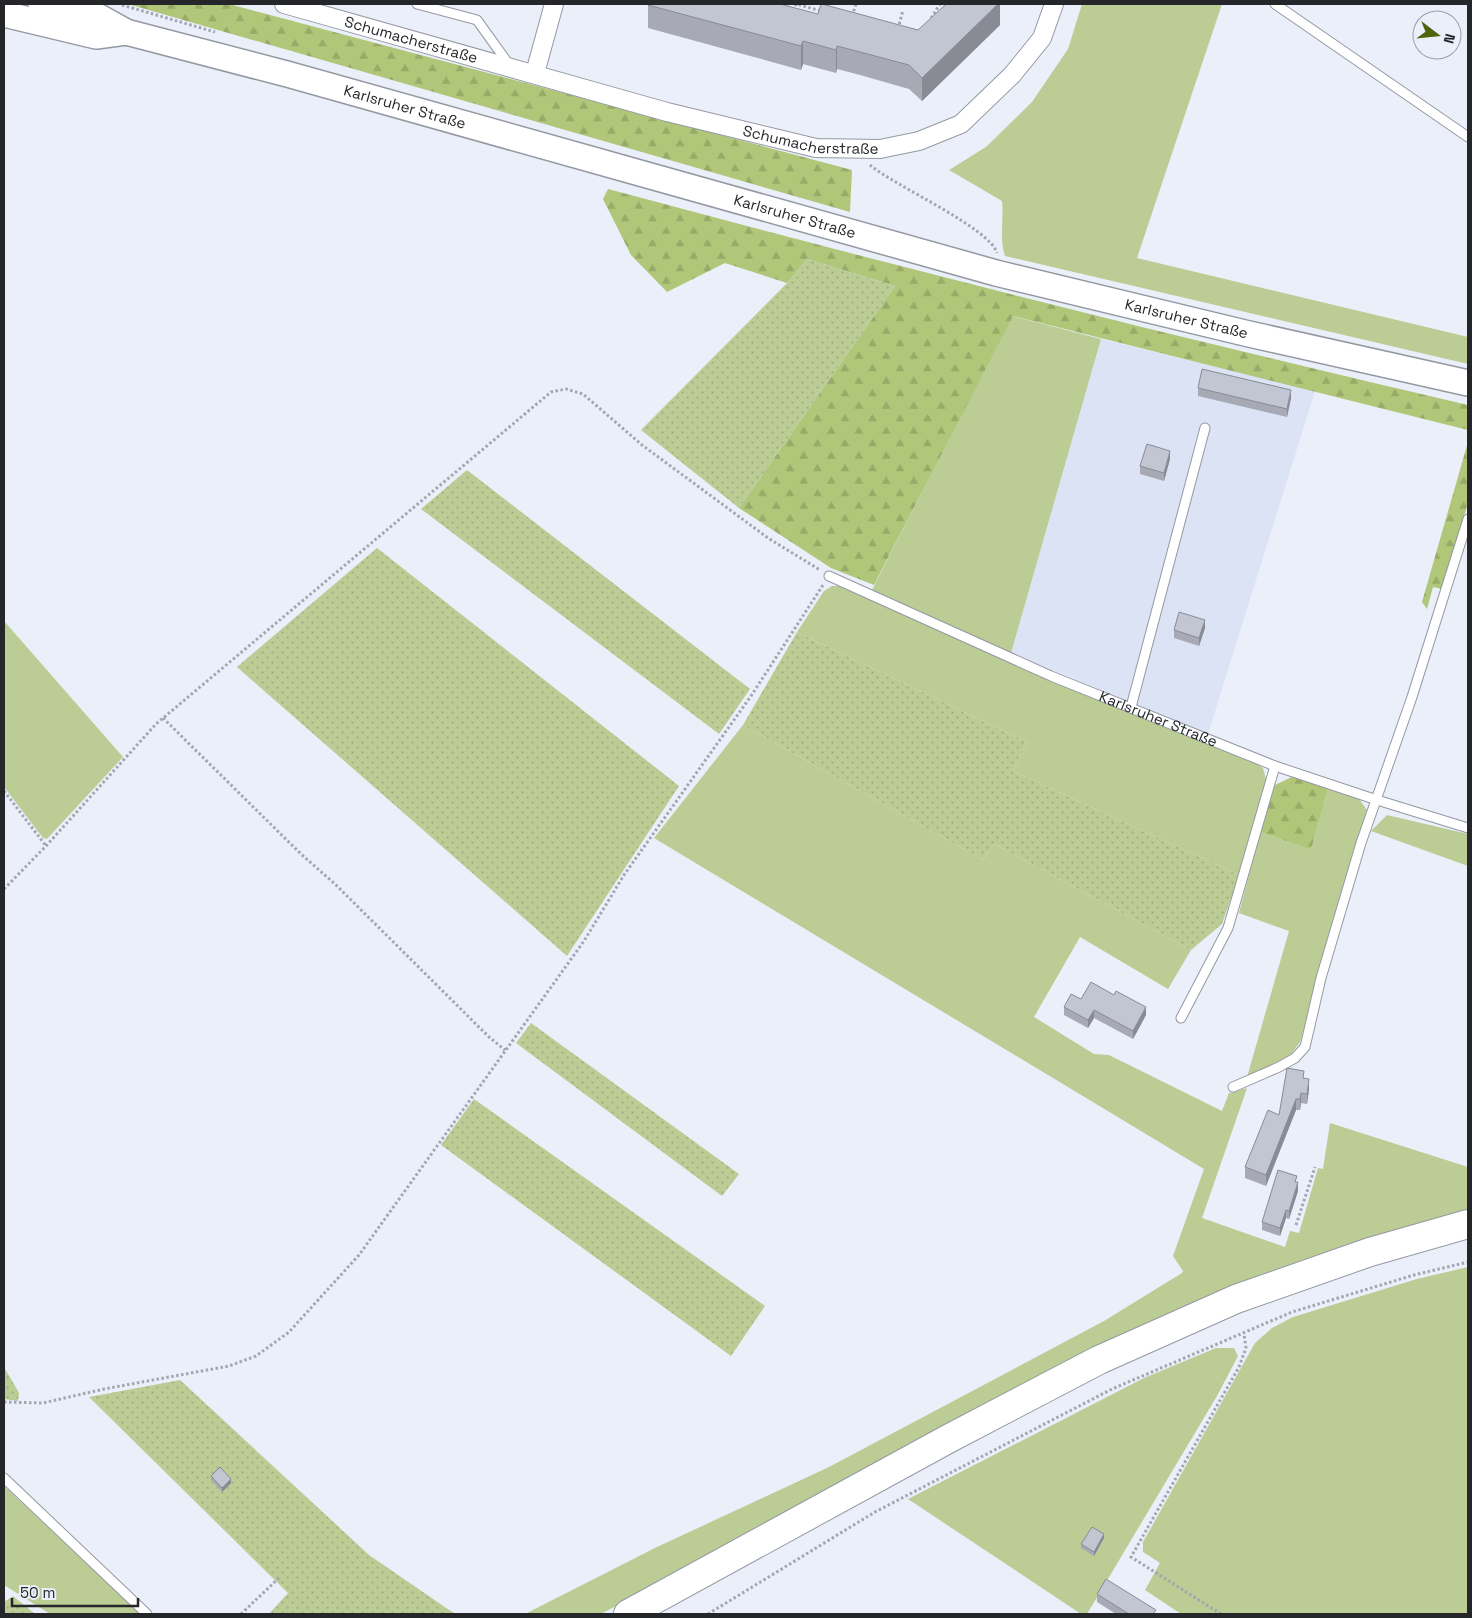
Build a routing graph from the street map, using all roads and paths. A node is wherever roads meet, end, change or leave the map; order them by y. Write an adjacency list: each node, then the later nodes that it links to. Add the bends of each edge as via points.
1 (41, 4): 17 (main road, Karlsruher Straße, via 99,17)
2 (284, 4): 20 (street, Schumacherstraße)
3 (416, 4): 20 (lane, Schumacherstraße, via 477,20)
4 (554, 4): 21 (street)
5 (795, 4): 11 (path, via 793,14); 12 (path)
6 (856, 4): 14 (path, via 852,19)
7 (940, 4): 15 (path)
8 (1054, 4): 23 (street, Schumacherstraße, via 1042,38 1012,75 961,124 920,141)
9 (1275, 4): 22 (lane)
10 (903, 10): 18 (path)
11 (785, 12)
12 (824, 12)
13 (4, 14): 17 (main road, Karlsruher Straße, via 96,36)
14 (842, 16)
15 (929, 23)
16 (888, 29): 18 (path)
17 (126, 32): 24 (main road, Karlsruher Straße, via 287,74)
18 (898, 32): 19 (path)
19 (906, 34)
20 (510, 66): 21 (street, Schumacherstraße)
21 (535, 73): 23 (street, Schumacherstraße, via 667,112 816,148)
22 (1468, 137)
23 (869, 149): 24 (path, via 870,166 946,211 992,243 999,258)
24 (996, 273): 25 (main road, Karlsruher Straße)
25 (1468, 383)
26 (1205, 428): 29 (lane)
27 (1468, 519): 33 (lane)
28 (828, 576): 29 (lane, Karlsruher Straße, via 1051,676); 30 (path, via 768,538 642,445 583,394 566,389 551,392); 38 (path, via 751,696 624,875 584,941)
29 (1130, 707): 31 (lane, Karlsruher Straße)
30 (163, 718): 35 (path); 38 (path)
31 (1275, 766): 33 (lane, Karlsruher Straße); 37 (lane, via 1228,928)
32 (4, 791): 35 (path)
33 (1377, 800): 34 (lane, Karlsruher Straße); 39 (lane, via 1321,978 1305,1047 1279,1067)
34 (1468, 828)
35 (46, 846): 36 (path)
36 (4, 889)
37 (1181, 1018)
38 (505, 1050): 45 (path, via 359,1255 290,1332 256,1356 230,1366 104,1389 43,1404)
39 (1233, 1087)
40 (1315, 1167): 42 (path)
41 (1468, 1224): 50 (main road, via 1370,1252 1236,1299 1099,1360)
42 (1296, 1225)
43 (1468, 1262): 44 (path, via 1292,1312)
44 (1244, 1334): 51 (path, via 1112,1389 875,1512); 52 (path, via 1246,1348 1239,1367 1131,1557)
45 (4, 1402)
46 (4, 1478): 48 (lane)
47 (280, 1577): 49 (path)
48 (147, 1614)
49 (241, 1614)
50 (628, 1614)
51 (708, 1614)
52 (1221, 1614)

